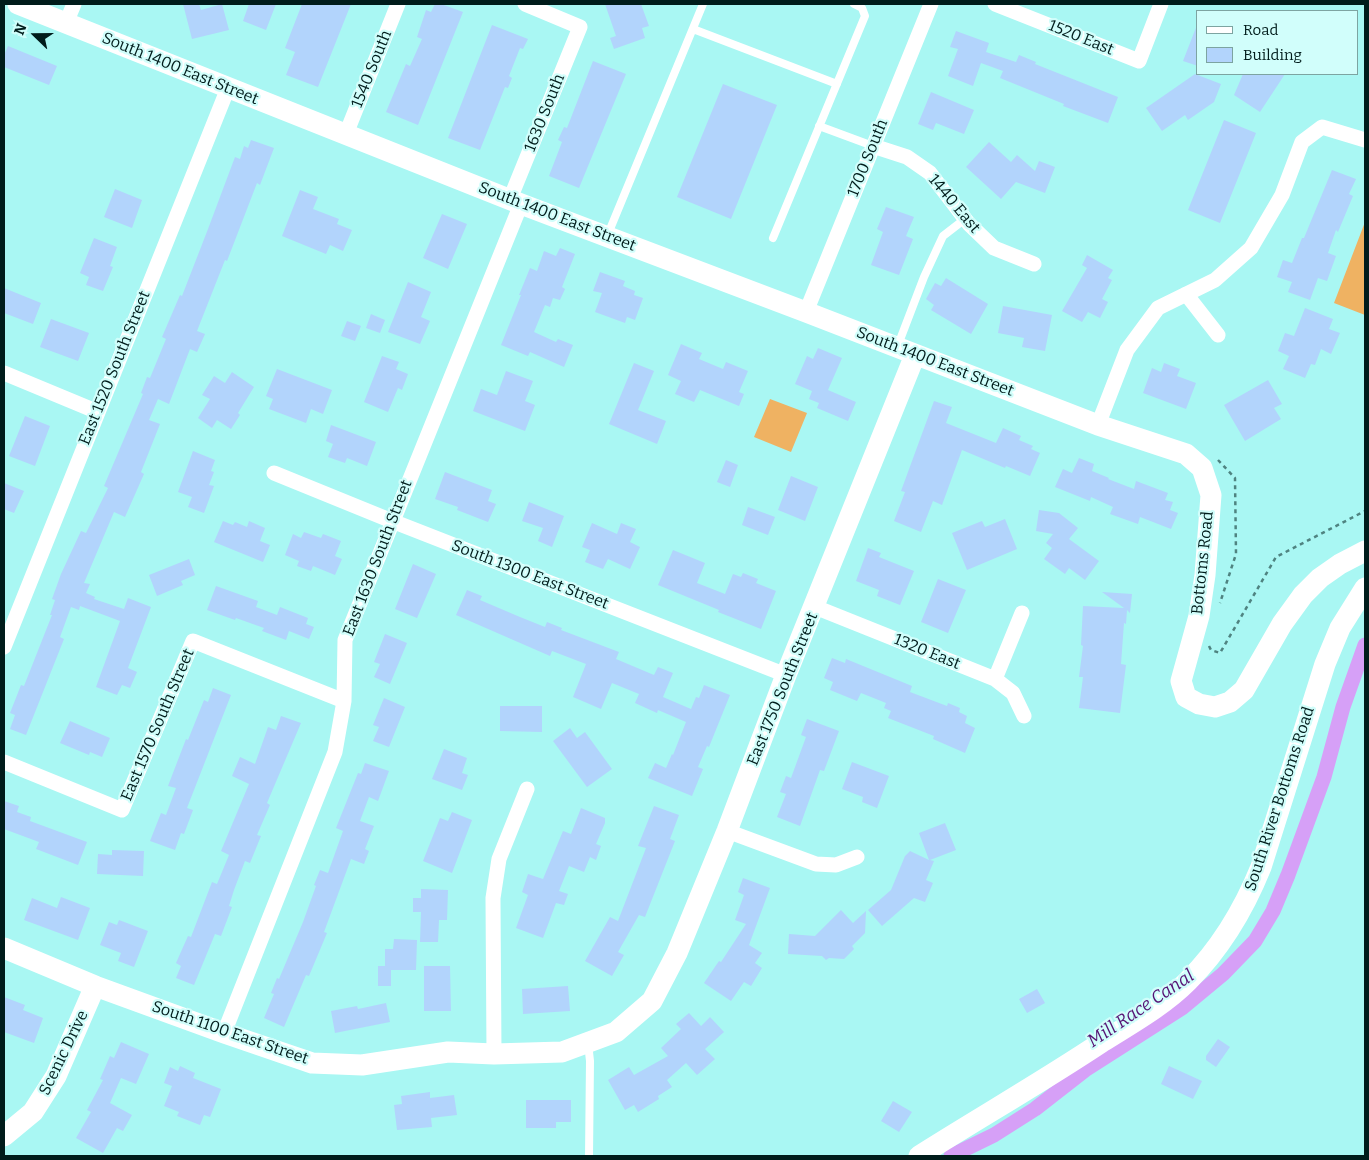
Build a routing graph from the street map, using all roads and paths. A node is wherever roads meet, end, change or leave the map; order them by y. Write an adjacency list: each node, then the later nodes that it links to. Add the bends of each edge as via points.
1 (18, 4): 9 (street, South 1400 East Street)
2 (398, 4): 14 (street, 1540 South)
3 (525, 4): 17 (street, 1630 South, via 580,27)
4 (703, 4): 10 (lane)
5 (854, 4): 11 (lane, via 862,8 865,16)
6 (931, 4): 16 (street, 1700 South)
7 (995, 4): 8 (street, 1520 East, via 1139,61)
8 (1161, 4)
9 (70, 13): 12 (street, South 1400 East Street)
10 (693, 29): 11 (lane); 19 (lane)
11 (837, 84): 13 (lane)
12 (228, 88): 14 (street, South 1400 East Street); 27 (street, East 1520 South Street)
13 (819, 126): 16 (lane); 20 (lane)
14 (346, 134): 17 (street, South 1400 East Street)
15 (1365, 140): 22 (street, via 1322,127 1302,142 1282,195 1251,248 1215,280)
16 (873, 146): 18 (street, 1440 East, via 907,157 930,173); 23 (street, 1700 South)
17 (515, 201): 19 (street, South 1400 East Street); 32 (street, East 1630 South Street)
18 (965, 219): 21 (street, 1440 East, via 994,248); 25 (lane, via 943,236 924,277)
19 (607, 236): 23 (street, South 1400 East Street)
20 (773, 238)
21 (1034, 264)
22 (1186, 294): 24 (street); 28 (street, via 1158,308 1127,350)
23 (806, 312): 25 (street, South 1400 East Street)
24 (1218, 335)
25 (906, 352): 28 (street, South 1400 East Street); 35 (street, East 1750 South Street)
26 (4, 373): 27 (street)
27 (98, 412): 39 (street, East 1520 South Street)
28 (1098, 425): 33 (street, Bottoms Road, via 1186,454 1202,468 1211,495 1205,575 1199,616 1181,681 1186,697 1199,704 1215,707 1230,702 1244,690 1299,599 1320,578)
29 (1215, 456): 36 (path, via 1235,478 1236,554)
30 (274, 473): 32 (street, South 1300 East Street)
31 (1365, 511): 38 (path, via 1276,557 1220,653 1211,650)
32 (392, 521): 40 (street, South 1300 East Street); 42 (street, East 1630 South Street, via 346,640)
33 (1365, 551)
34 (1365, 588): 56 (street, South River Bottoms Road, via 1340,628 1325,664 1262,866 1228,932 1208,959 1172,995 1138,1021)
35 (815, 607): 40 (street, East 1750 South Street); 41 (street, 1320 East)
36 (1219, 608)
37 (1022, 613): 41 (street)
38 (1207, 643)
39 (4, 648)
40 (786, 675): 46 (street, East 1750 South Street)
41 (995, 679): 43 (street, 1320 East, via 1013,693)
42 (344, 701): 44 (street, East 1570 South Street, via 193,641 122,810); 51 (street, East 1630 South Street, via 335,752)
43 (1024, 716)
44 (4, 762)
45 (527, 789): 53 (street, via 499,859 492,898)
46 (728, 831): 47 (street, via 816,864 836,865); 50 (street, East 1750 South Street, via 677,953 652,1001)
47 (857, 857)
48 (4, 948): 49 (street, South 1100 East Street)
49 (96, 986): 51 (street, South 1100 East Street); 54 (street, Scenic Drive, via 56,1076 33,1112)
50 (636, 1014): 52 (street, South 1100 East Street, via 616,1032)
51 (224, 1033): 53 (street, South 1100 East Street, via 312,1063 362,1065 448,1052)
52 (588, 1042): 53 (street, South 1100 East Street, via 562,1052); 55 (lane)
53 (494, 1054)
54 (4, 1136)
55 (589, 1156)
56 (918, 1156)

